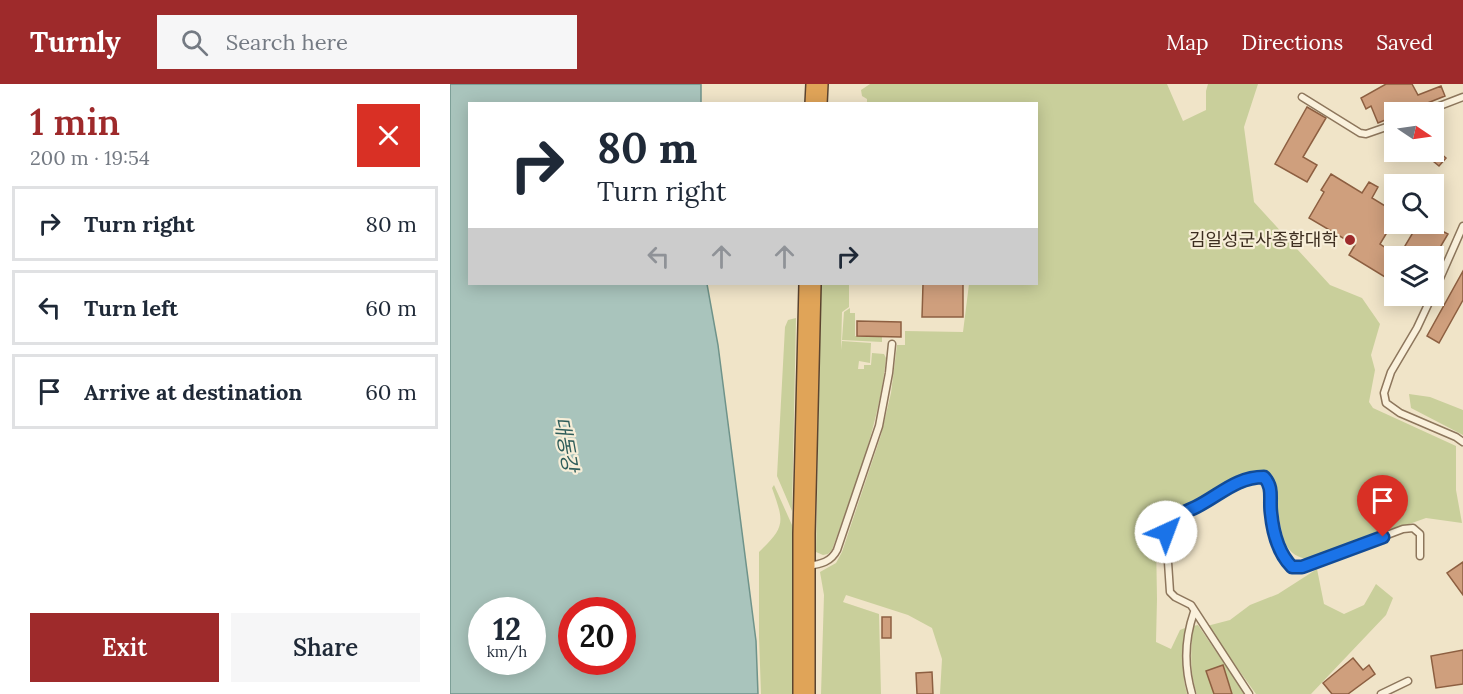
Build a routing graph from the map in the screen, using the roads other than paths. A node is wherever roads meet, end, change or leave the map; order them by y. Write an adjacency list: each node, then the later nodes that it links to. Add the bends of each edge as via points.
1 (817, 84): 4 (highway)
2 (1463, 97): 5 (lane)
3 (1302, 98): 6 (lane, via 1360,133)
4 (816, 102)
5 (1444, 104)
6 (1384, 128)
7 (1463, 226): 8 (lane)
8 (1444, 269)
9 (810, 285): 14 (highway)
10 (1427, 306): 12 (lane, via 1391,372 1384,393 1386,403)
11 (892, 344): 14 (lane, via 879,426 837,550 830,560)
12 (1463, 442)
13 (1420, 556): 15 (lane, via 1420,534 1413,528 1302,567 1292,567 1279,549 1270,484 1264,477 1252,477 1236,482 1168,523 1170,592 1191,605)
14 (804, 567): 17 (highway)
15 (1194, 612): 18 (lane, via 1187,647); 19 (lane)
16 (1408, 681): 20 (lane)
17 (804, 694)
18 (1192, 694)
19 (1249, 694)
20 (1381, 694)

